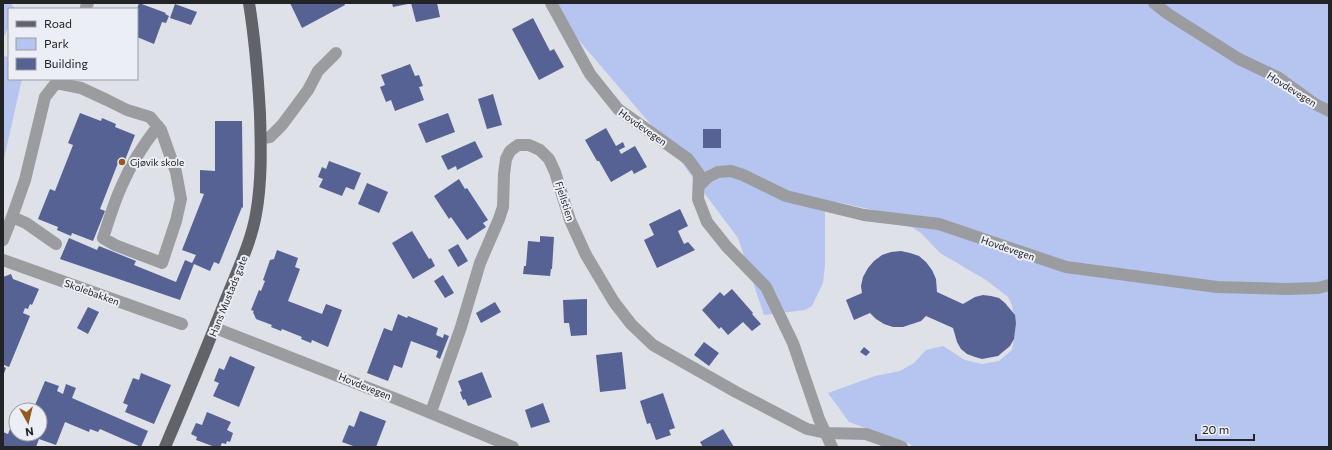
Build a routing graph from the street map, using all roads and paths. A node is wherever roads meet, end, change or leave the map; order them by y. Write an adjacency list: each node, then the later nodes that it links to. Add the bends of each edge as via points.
1 (249, 3): 7 (main road, Hans Mustads gate, via 258,79)
2 (551, 3): 8 (street, Hovdevegen, via 590,74 609,99 632,120 688,159 699,174)
3 (1154, 3): 5 (street, Hovdevegen, via 1239,59 1279,78)
4 (336, 53): 7 (street, via 318,71 308,90 282,125 270,137)
5 (1329, 111)
6 (158, 126): 6 (street, via 176,172 181,199 162,263 103,238 122,185 144,143); 9 (street, via 150,117 127,110 81,88 56,83 45,97 25,180)
7 (261, 138): 15 (main road, Hans Mustads gate, via 260,184 252,233)
8 (700, 185): 13 (street, Hovdevegen, via 718,172 731,171 790,198 864,215 939,224 1066,267 1217,287 1286,289); 17 (street, Hovdevegen, via 698,199 707,222 766,287 794,343)
9 (12, 218): 10 (street); 11 (street, via 26,223)
10 (3, 240)
11 (56, 244)
12 (3, 260): 14 (street, Skolebakken)
13 (1329, 286)
14 (182, 324)
15 (215, 328): 16 (street, Hovdevegen); 18 (main road, Hans Mustads gate)
16 (431, 412): 17 (street, Fjellstien, via 480,264 503,207 506,159 510,151 518,145 529,145 549,158 570,220 586,255 614,302 631,324 653,345 736,392 807,430); 19 (street, Hovdevegen)
17 (826, 433): 20 (street, Hovdevegen); 21 (street, Fjellstien, via 866,434)
18 (165, 447)
19 (513, 447)
20 (832, 447)
21 (902, 447)

